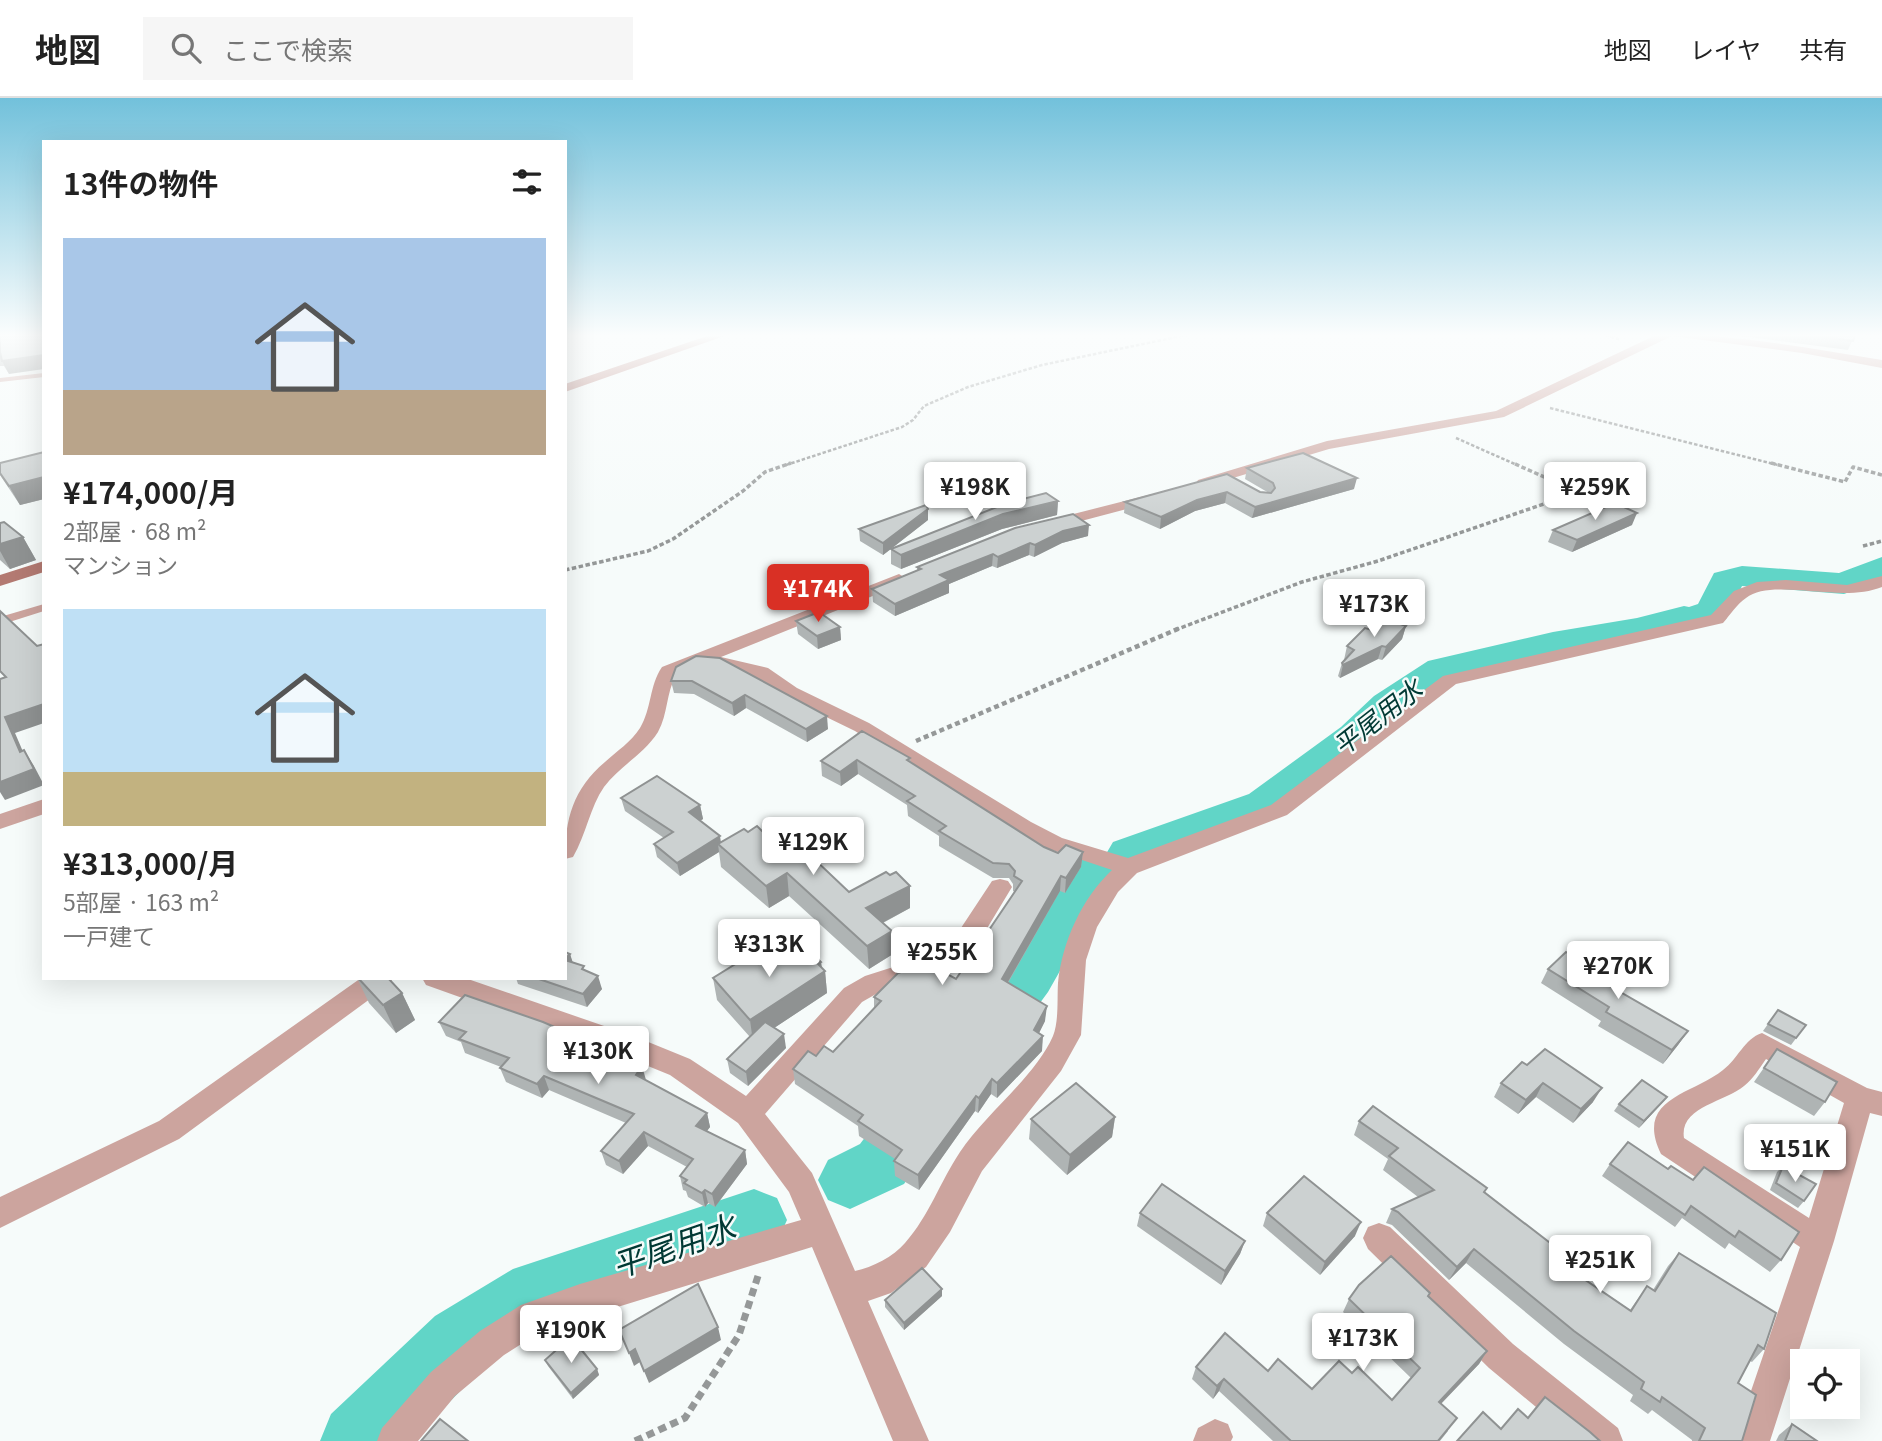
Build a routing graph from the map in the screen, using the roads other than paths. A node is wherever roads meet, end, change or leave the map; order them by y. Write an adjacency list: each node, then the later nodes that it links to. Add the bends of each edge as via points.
1 (1536, 397): 2 (street, via 1492,416 1327,445)
2 (1225, 477): 3 (street); 4 (street)
3 (1244, 487)
4 (1188, 488)
5 (1162, 495): 6 (street)
6 (1030, 529)
7 (42, 567): 9 (street)
8 (916, 572): 13 (street)
9 (0, 581)
10 (1882, 581): 17 (street, via 1844,590 1753,587 1740,593 1717,619 1450,680 1279,810)
11 (42, 608): 12 (lane)
12 (0, 621)
13 (703, 657): 16 (street, via 663,678 653,722 642,740 592,790); 17 (street, via 761,672 790,692 862,727 1033,833)
14 (42, 807): 15 (street)
15 (0, 822)
16 (567, 846)
17 (1129, 867): 27 (street, via 1109,887 1085,927 1073,960 1067,1035 1051,1063 971,1161 915,1256 879,1282)
18 (1000, 887): 22 (street, via 954,953 853,995)
19 (377, 980): 23 (street, via 169,1130)
20 (441, 980): 22 (street, via 680,1068)
21 (1871, 1101): 26 (street); 26 (street, via 1762,1045 1733,1079 1672,1114 1666,1130 1671,1145)
22 (748, 1114): 24 (street, via 801,1183)
23 (0, 1213)
24 (822, 1229): 27 (street); 28 (street, via 579,1300 533,1318 492,1343 443,1384)
25 (1378, 1238): 30 (street, via 1501,1356)
26 (1818, 1241): 31 (street)
27 (847, 1289): 29 (street)
28 (394, 1441)
29 (911, 1441)
30 (1605, 1441)
31 (1752, 1441)

